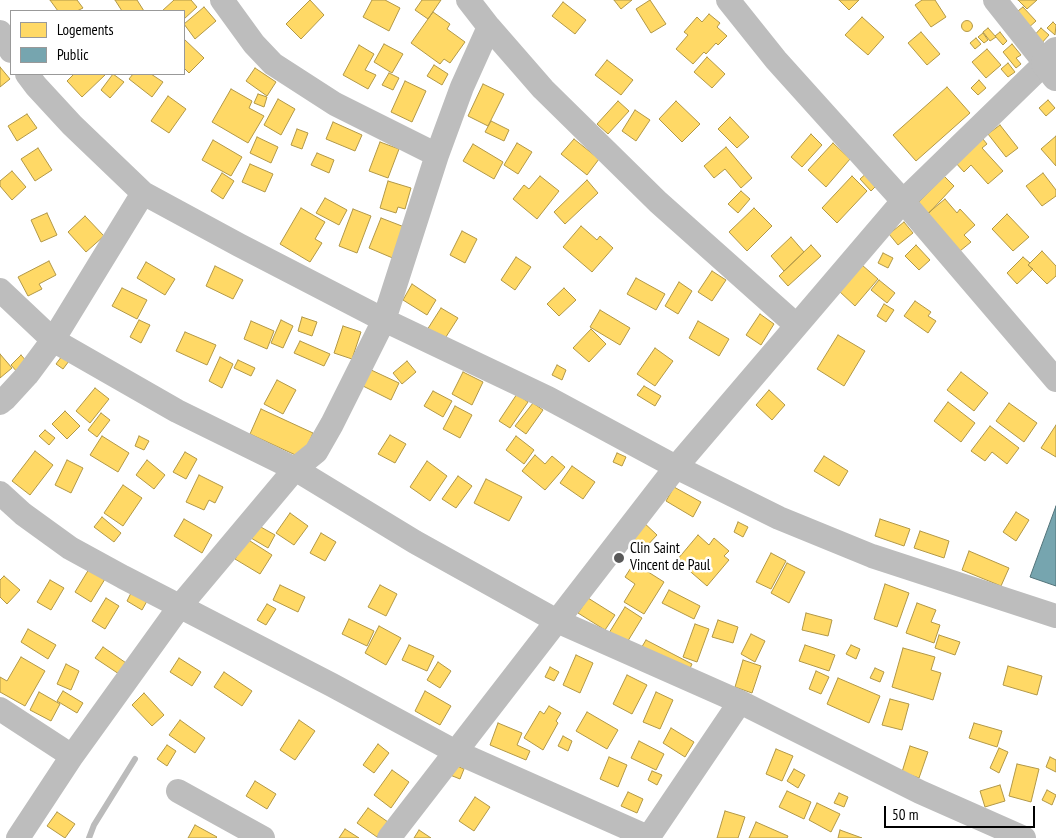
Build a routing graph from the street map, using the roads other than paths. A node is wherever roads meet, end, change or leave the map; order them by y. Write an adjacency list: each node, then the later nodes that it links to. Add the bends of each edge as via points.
1 (222, 0): 10 (street, via 273,64 335,104)
2 (468, 0): 5 (street)
3 (728, 0): 12 (street, via 776,60)
4 (995, 0): 8 (street)
5 (489, 27): 10 (street); 15 (street, via 543,89 658,202)
6 (0, 32): 7 (street)
7 (10, 49)
8 (1052, 64): 12 (street)
9 (29, 75): 11 (street, via 72,125)
10 (437, 154): 14 (street)
11 (143, 193): 14 (street); 16 (street)
12 (903, 201): 15 (street); 17 (street)
13 (0, 290): 16 (street)
14 (384, 320): 19 (street, via 548,398); 20 (street, via 316,452)
15 (796, 325): 19 (street)
16 (53, 340): 18 (street, via 27,376); 20 (street, via 177,411)
17 (1056, 380)
18 (0, 403)
19 (676, 467): 23 (street, via 779,518 872,556); 24 (street)
20 (295, 469): 22 (street); 24 (street, via 415,542)
21 (0, 493): 22 (street, via 70,548)
22 (180, 606): 27 (street); 28 (street)
23 (1056, 616)
24 (557, 621): 25 (street); 27 (street)
25 (740, 702): 33 (street); 34 (street, via 920,792)
26 (0, 709): 28 (street)
27 (456, 752): 32 (street); 33 (street)
28 (72, 756): 30 (street)
29 (178, 791): 31 (street)
30 (18, 838)
31 (263, 838)
32 (389, 838)
33 (649, 838)
34 (1024, 838)

